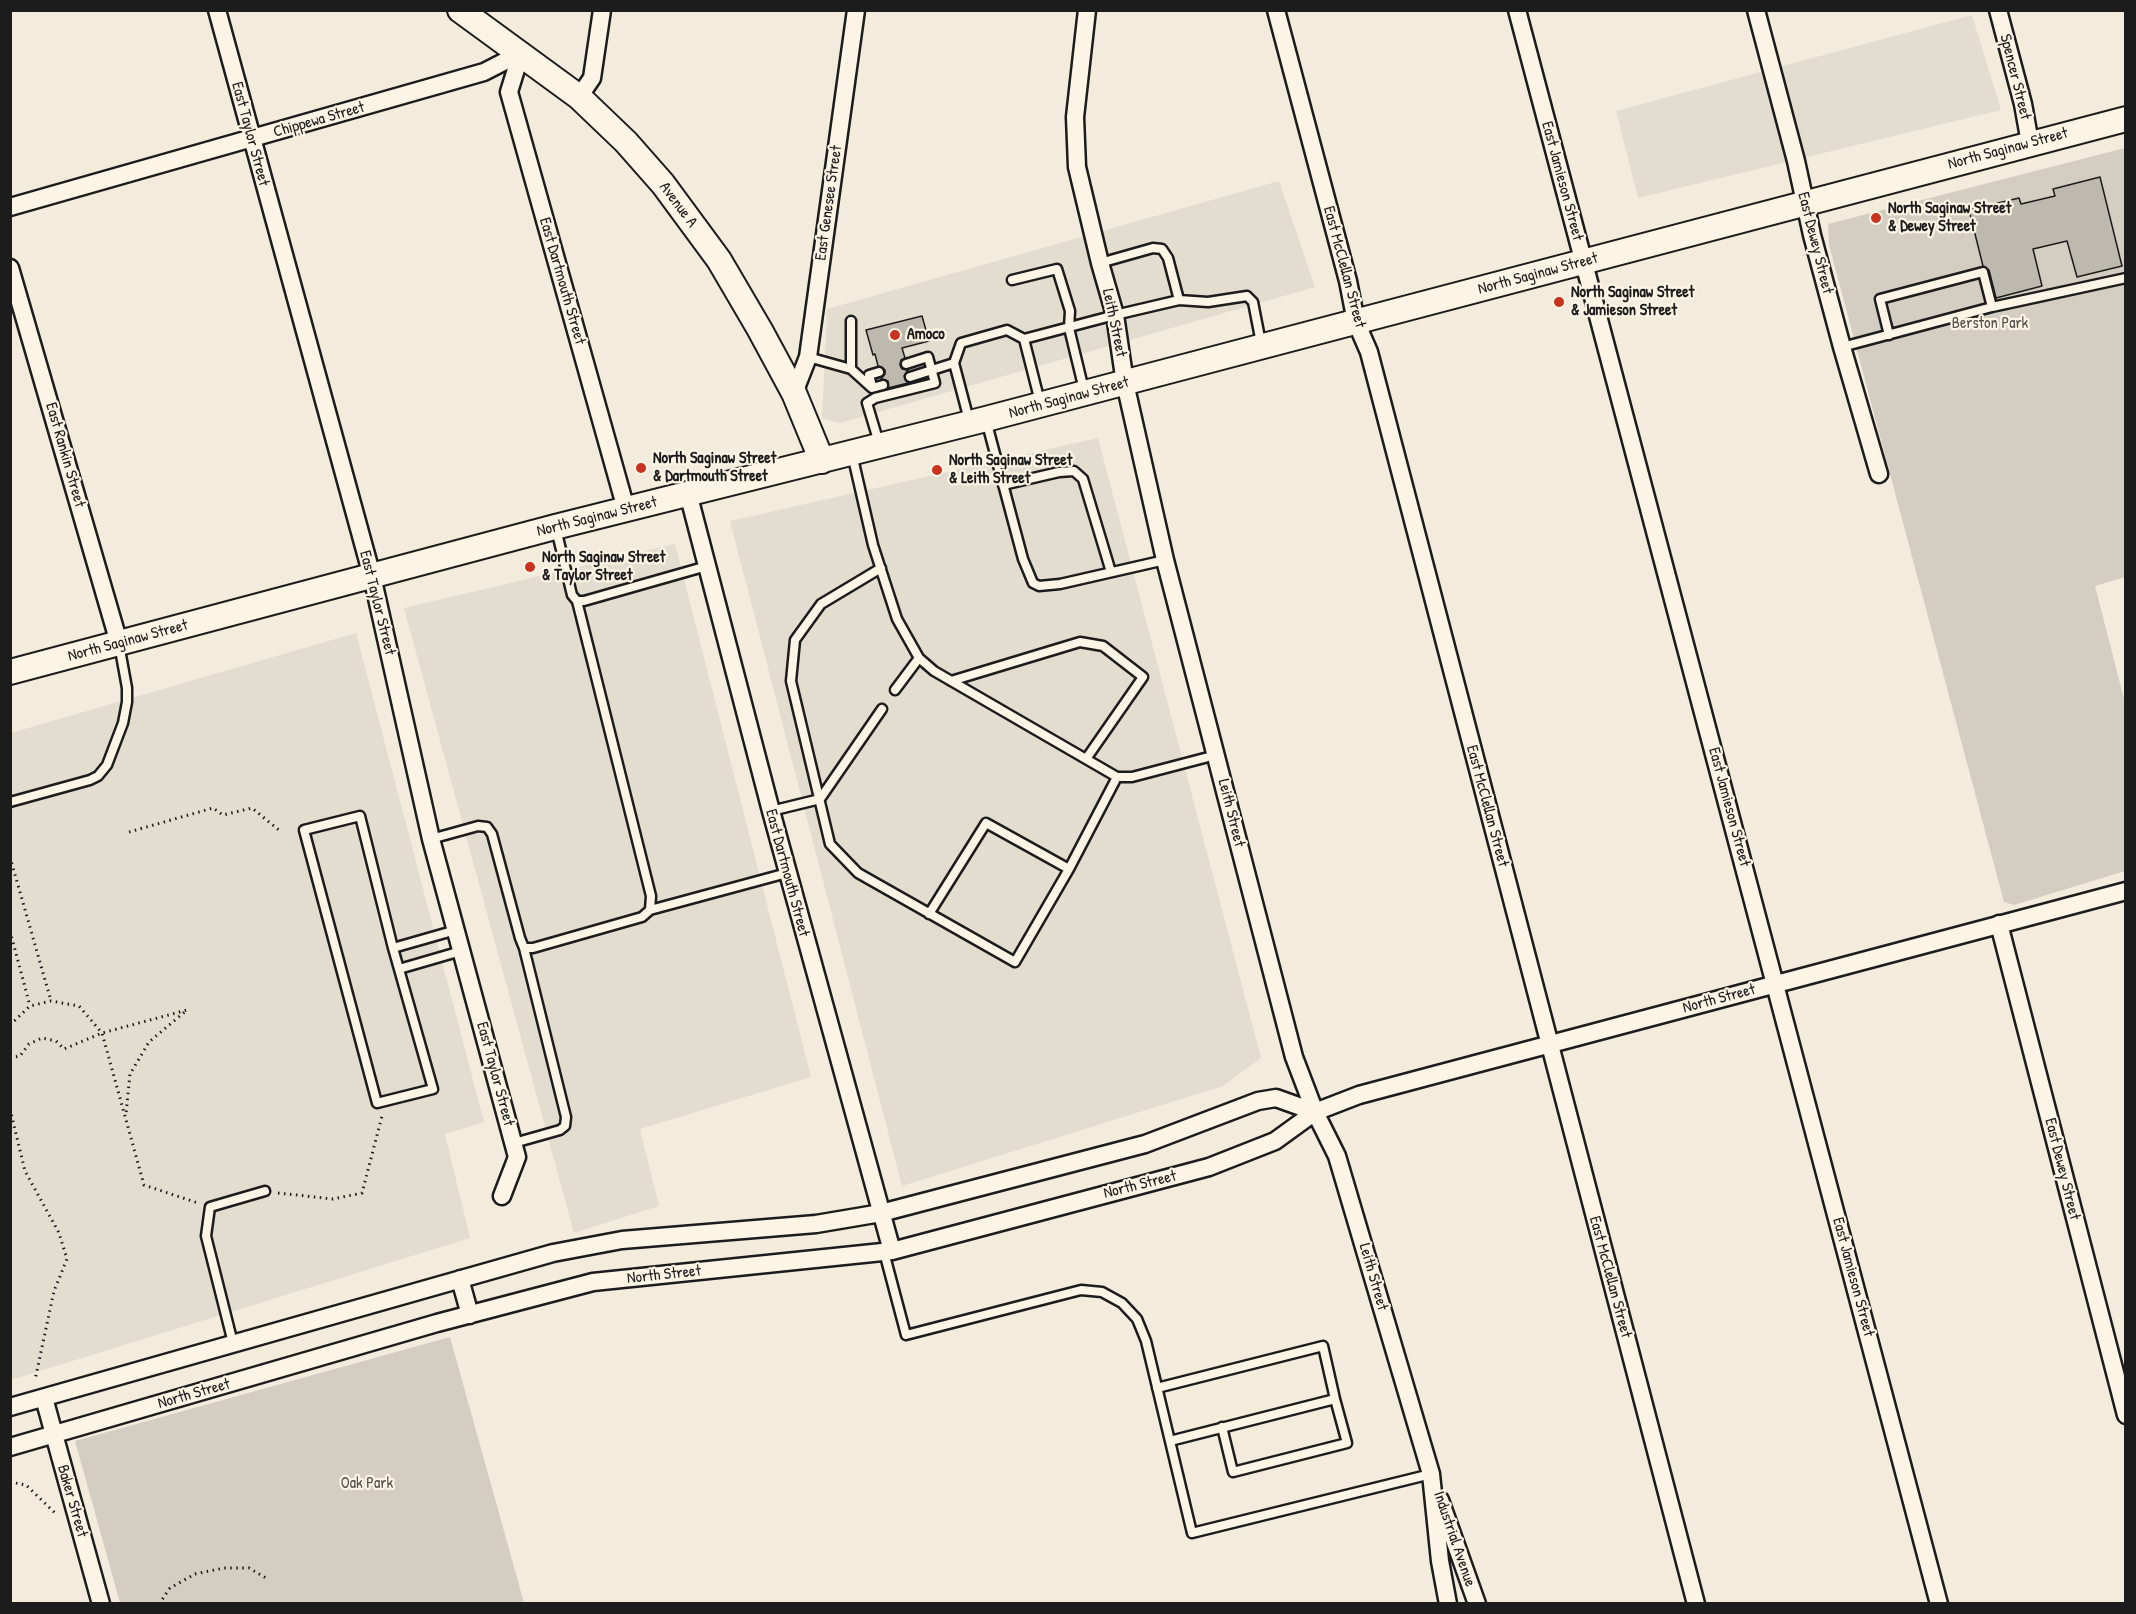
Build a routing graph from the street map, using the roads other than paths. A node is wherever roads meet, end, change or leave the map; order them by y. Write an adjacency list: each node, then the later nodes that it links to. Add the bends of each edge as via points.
1 (217, 10): 13 (street, East Taylor Street)
2 (460, 10): 10 (main road, Avenue A)
3 (602, 10): 11 (street, via 592,78)
4 (856, 10): 32 (street, East Genesee Street)
5 (1087, 10): 18 (street, Leith Street, via 1075,117 1077,167)
6 (1276, 10): 26 (street, East McClellan Street)
7 (1516, 10): 17 (street, East Jamieson Street)
8 (1756, 10): 15 (street, East Dewey Street)
9 (1998, 10): 14 (street, Spencer Street)
10 (521, 53): 11 (main road, Avenue A); 13 (street, Chippewa Street, via 484,72); 53 (street, East Dartmouth Street, via 509,92)
11 (579, 97): 42 (main road, Avenue A, via 663,184 719,260)
12 (2126, 119): 14 (main road, North Saginaw Street)
13 (251, 139): 16 (street, Chippewa Street); 59 (street, East Taylor Street)
14 (2030, 143): 15 (main road, North Saginaw Street)
15 (1804, 204): 17 (main road, North Saginaw Street); 31 (street, East Dewey Street)
16 (10, 207)
17 (1583, 261): 26 (main road, North Saginaw Street); 85 (street, East Jamieson Street)
18 (1100, 263): 22 (lane, via 1152,248 1162,249); 24 (street, Leith Street)
19 (10, 268): 61 (street, East Rankin Street)
20 (2126, 278): 23 (lane)
21 (1012, 280): 27 (lane, via 1058,269 1070,311)
22 (1179, 300): 24 (lane); 30 (lane, via 1208,302 1246,296 1253,302)
23 (1992, 307): 28 (lane); 28 (lane, via 1983,272 1880,299)
24 (1115, 315): 27 (lane); 39 (street, Leith Street)
25 (851, 321): 35 (lane)
26 (1356, 322): 30 (main road, North Saginaw Street); 86 (street, East McClellan Street, via 1369,352)
27 (1069, 327): 29 (lane); 43 (lane)
28 (1889, 335): 31 (lane)
29 (1024, 339): 33 (lane, via 1007,330 961,343); 45 (lane)
30 (1262, 346): 39 (main road, North Saginaw Street)
31 (1842, 347): 50 (street, East Dewey Street)
32 (808, 357): 35 (lane); 42 (street, East Genesee Street)
33 (954, 363): 36 (lane); 46 (lane)
34 (906, 364): 36 (lane, via 928,357)
35 (850, 369): 41 (lane)
36 (932, 370): 38 (lane); 44 (lane, via 935,383)
37 (879, 372): 41 (lane, via 869,375)
38 (910, 377)
39 (1125, 383): 43 (main road, North Saginaw Street); 55 (street, Leith Street)
40 (883, 385): 41 (lane)
41 (872, 388): 44 (lane)
42 (794, 393): 49 (main road, Avenue A)
43 (1085, 393): 45 (main road, North Saginaw Street)
44 (875, 399): 47 (lane, via 867,404)
45 (1041, 405): 46 (main road, North Saginaw Street)
46 (978, 421): 47 (main road, North Saginaw Street); 51 (lane)
47 (880, 446): 48 (main road, North Saginaw Street)
48 (852, 454): 49 (main road, North Saginaw Street); 57 (lane)
49 (822, 461): 52 (main road, North Saginaw Street)
50 (1879, 474)
51 (1003, 485): 58 (lane, via 1074,471 1083,479); 58 (lane, via 1033,583 1060,585)
52 (688, 493): 53 (main road, North Saginaw Street); 56 (street, East Dartmouth Street)
53 (626, 509): 54 (main road, North Saginaw Street)
54 (555, 527): 59 (main road, North Saginaw Street); 60 (lane, via 572,595)
55 (1165, 560): 58 (lane); 67 (street, Leith Street)
56 (707, 566): 60 (lane); 72 (street, East Dartmouth Street)
57 (881, 568): 62 (lane, via 897,620); 70 (lane, via 821,604 795,640 791,681)
58 (1111, 572)
59 (372, 576): 61 (main road, North Saginaw Street); 73 (street, East Taylor Street)
60 (577, 601): 77 (lane, via 651,896)
61 (119, 643): 63 (main road, North Saginaw Street); 71 (lane, via 127,702 107,765 90,780)
62 (919, 658): 64 (lane); 65 (lane)
63 (10, 672)
64 (951, 681): 68 (lane); 68 (lane, via 1080,642 1103,646 1143,677)
65 (895, 690)
66 (882, 709): 70 (lane)
67 (1216, 755): 69 (lane, via 1132,777); 87 (street, Leith Street, via 1294,1057)
68 (1086, 759): 69 (lane)
69 (1117, 777): 74 (lane)
70 (820, 799): 72 (lane); 78 (lane, via 830,844 848,864)
71 (10, 802)
72 (771, 811): 75 (street, East Dartmouth Street)
73 (431, 839): 80 (street, East Taylor Street); 82 (lane, via 487,827)
74 (1069, 869): 78 (lane, via 986,823); 78 (lane, via 1015,962)
75 (787, 873): 77 (lane); 91 (street, East Dartmouth Street)
76 (2126, 891): 79 (street, North Street)
77 (650, 910): 82 (lane, via 642,917)
78 (929, 914)
79 (1999, 924): 85 (street, North Street); 100 (street, East Dewey Street)
80 (456, 930): 81 (lane); 83 (street, East Taylor Street)
81 (393, 948): 84 (lane); 84 (lane, via 360,816 304,830 376,1103 433,1089)
82 (524, 948): 88 (lane, via 566,1117 560,1130)
83 (462, 951): 84 (lane); 88 (street, East Taylor Street)
84 (399, 969)
85 (1776, 984): 86 (street, North Street); 110 (street, East Jamieson Street)
86 (1549, 1044): 87 (street, North Street, via 1359,1095); 109 (street, East McClellan Street)
87 (1315, 1112): 91 (street, via 1276,1098 1258,1101 1145,1144); 92 (street, North Street, via 1275,1141 1209,1167); 105 (street, Leith Street, via 1337,1156)
88 (514, 1143): 90 (street, East Taylor Street, via 517,1157)
89 (265, 1191): 95 (lane, via 210,1207 206,1236)
90 (502, 1196)
91 (881, 1213): 92 (street, East Dartmouth Street); 93 (street, via 816,1224 622,1240 554,1253)
92 (888, 1252): 94 (street, North Street, via 593,1282); 96 (lane, via 906,1335 1081,1290 1102,1292 1122,1303 1137,1319)
93 (460, 1279): 94 (street); 95 (street)
94 (470, 1315): 102 (street, North Street)
95 (233, 1343): 97 (street)
96 (1157, 1388): 98 (lane, via 1323,1346); 103 (lane)
97 (44, 1398): 99 (street); 102 (street, Baker Street)
98 (1335, 1399): 101 (lane); 101 (lane, via 1347,1443 1233,1472)
99 (10, 1407)
100 (2126, 1415)
101 (1222, 1427): 103 (lane)
102 (53, 1435): 104 (street, North Street); 106 (street, Baker Street)
103 (1170, 1441): 105 (lane, via 1192,1533)
104 (10, 1447)
105 (1431, 1474): 107 (street, Leith Street); 108 (street, Industrial Avenue)
106 (101, 1604)
107 (1448, 1604)
108 (1477, 1604)
109 (1696, 1604)
110 (1940, 1604)

